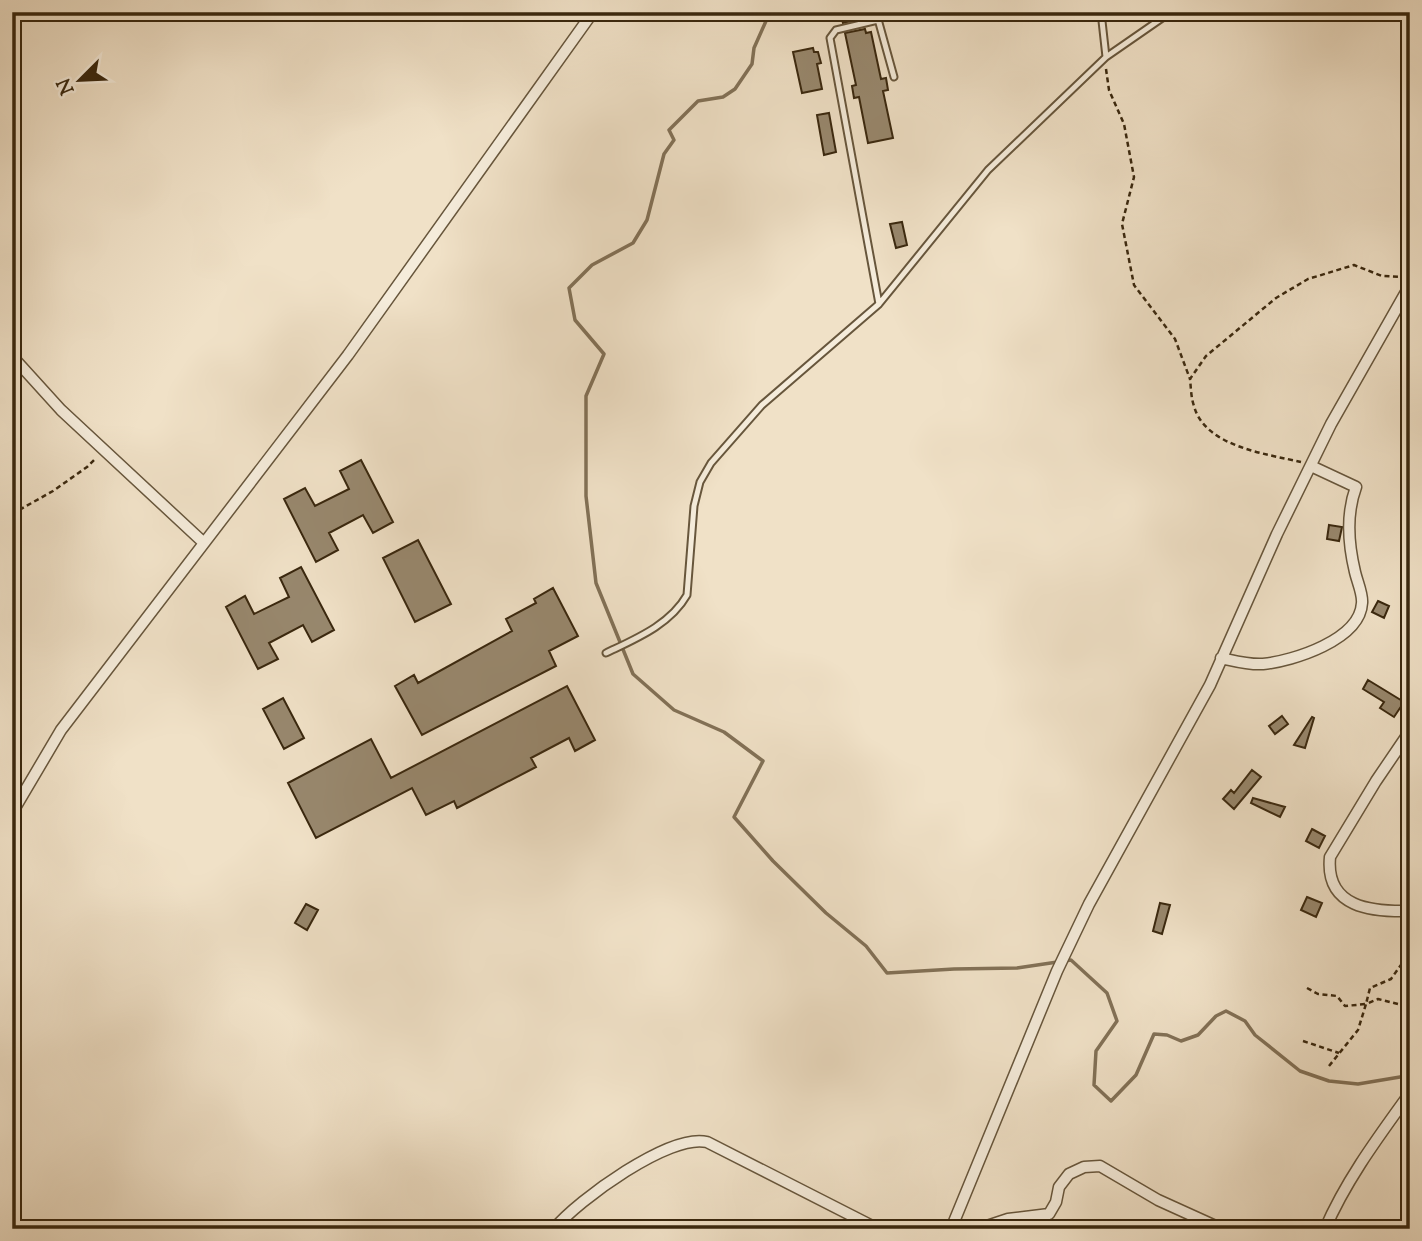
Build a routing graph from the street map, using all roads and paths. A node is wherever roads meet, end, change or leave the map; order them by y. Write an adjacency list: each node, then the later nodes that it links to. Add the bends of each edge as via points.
1 (593, 12): 16 (street, via 348,355)
2 (876, 12): 5 (lane)
3 (1101, 12): 6 (lane)
4 (1171, 12): 6 (lane)
5 (878, 19): 7 (lane); 10 (lane, via 836,30 830,38)
6 (1106, 57): 10 (lane, via 988,170); 12 (path, via 1109,90 1124,124 1134,177 1122,224 1134,285 1175,339)
7 (894, 76)
8 (1410, 276): 12 (path, via 1382,276 1354,265 1308,279 1276,298 1206,356)
9 (1410, 285): 14 (street)
10 (879, 304): 17 (lane, via 762,405 711,463 694,506 687,595 670,617)
11 (12, 356): 13 (street)
12 (1190, 379): 14 (path, via 1194,408 1208,430 1236,446)
13 (104, 450): 15 (path, via 72,478); 16 (street)
14 (1311, 466): 18 (street); 18 (street, via 1356,487 1349,506 1349,537 1362,603 1355,621 1334,641 1301,657 1264,664)
15 (12, 514)
16 (204, 544): 20 (street, via 61,730)
17 (606, 653)
18 (1221, 658): 32 (street, via 1064,955)
19 (1410, 732): 21 (street, via 1330,857 1329,869 1339,893 1349,902 1363,909)
20 (12, 813)
21 (1410, 911)
22 (1410, 952): 24 (path, via 1391,979 1370,988)
23 (1307, 988): 24 (path, via 1337,996 1345,1006)
24 (1366, 1004): 25 (path, via 1378,999); 27 (path, via 1359,1030)
25 (1410, 1007)
26 (1303, 1041): 27 (path)
27 (1339, 1054): 28 (path)
28 (1329, 1066)
29 (1410, 1093): 35 (street)
30 (554, 1229): 31 (street, via 576,1206 641,1163 676,1144 697,1140)
31 (878, 1229)
32 (951, 1229)
33 (978, 1229): 34 (street, via 1008,1219 1049,1214 1064,1180 1092,1165)
34 (1222, 1229)
35 (1325, 1229)

